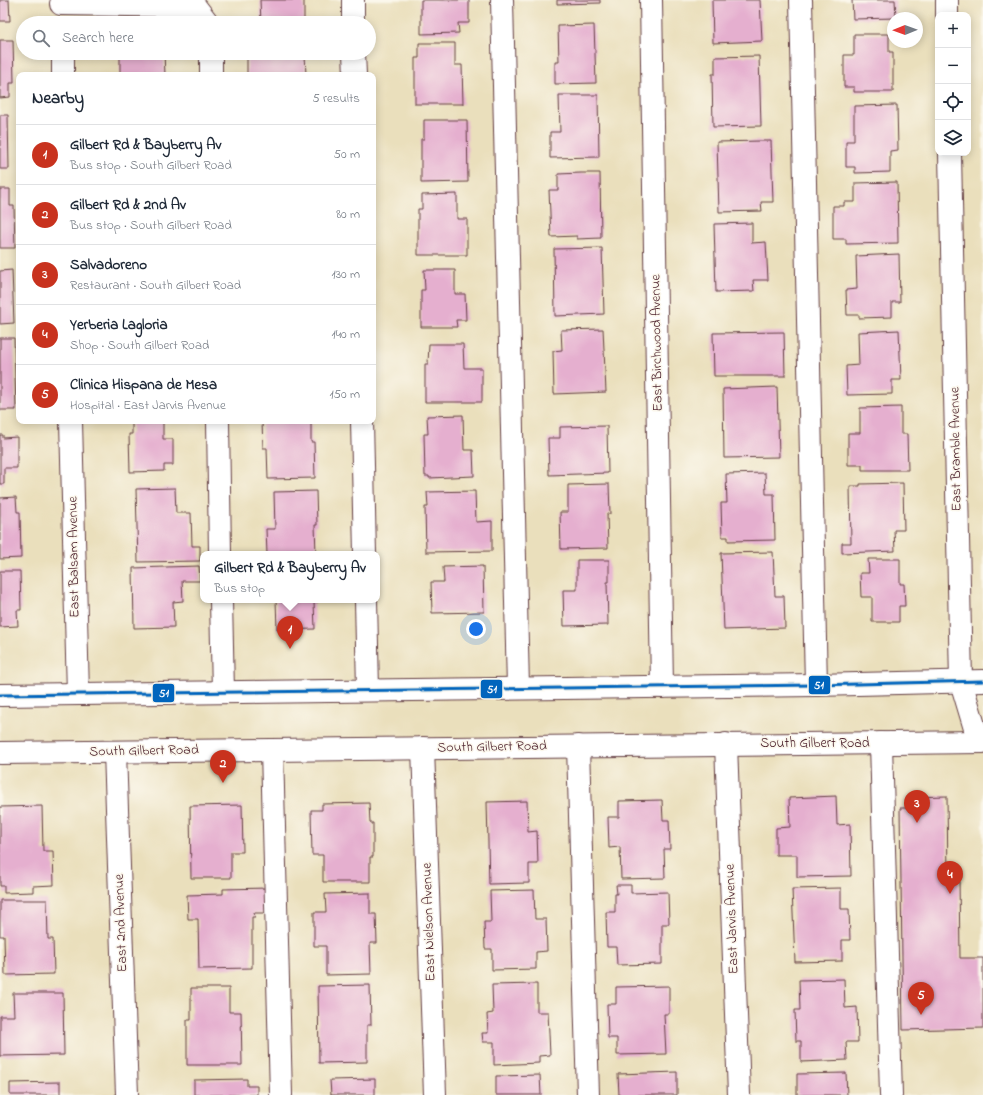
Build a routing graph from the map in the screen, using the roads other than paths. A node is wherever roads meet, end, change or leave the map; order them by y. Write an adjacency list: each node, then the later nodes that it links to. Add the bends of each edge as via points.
1 (353, 0): 9 (street)
2 (502, 0): 28 (street)
3 (652, 0): 27 (street, East Birchwood Avenue)
4 (801, 0): 26 (street)
5 (947, 0): 7 (street)
6 (62, 9): 8 (street, via 195,6)
7 (947, 12)
8 (203, 16)
9 (353, 16)
10 (62, 60): 13 (street)
11 (211, 60): 14 (street)
12 (354, 60): 15 (street)
13 (63, 72)
14 (211, 72)
15 (354, 72)
16 (950, 156): 25 (street, East Bramble Avenue)
17 (71, 424): 31 (street, East Balsam Avenue)
18 (218, 424): 20 (street)
19 (362, 424): 21 (street)
20 (220, 551)
21 (365, 551)
22 (221, 603): 30 (street)
23 (366, 603): 29 (street)
24 (983, 681): 25 (street)
25 (961, 682): 26 (street); 33 (street, East Bramble Avenue)
26 (816, 685): 27 (street)
27 (662, 687): 28 (street)
28 (518, 688): 29 (street)
29 (368, 690): 30 (street)
30 (223, 692): 31 (street)
31 (78, 694): 32 (street)
32 (0, 695)
33 (981, 742): 34 (street, South Gilbert Road)
34 (881, 743): 35 (street, South Gilbert Road); 46 (street)
35 (726, 744): 36 (street, South Gilbert Road); 45 (street, East Jarvis Avenue)
36 (578, 746): 37 (street, South Gilbert Road); 44 (street)
37 (423, 748): 38 (street, South Gilbert Road); 43 (street, East Nielson Avenue)
38 (272, 750): 39 (street, South Gilbert Road); 42 (street)
39 (115, 752): 40 (street, South Gilbert Road); 41 (street, East 2nd Avenue)
40 (0, 753)
41 (127, 1095)
42 (281, 1095)
43 (435, 1095)
44 (588, 1095)
45 (739, 1095)
46 (891, 1095)

